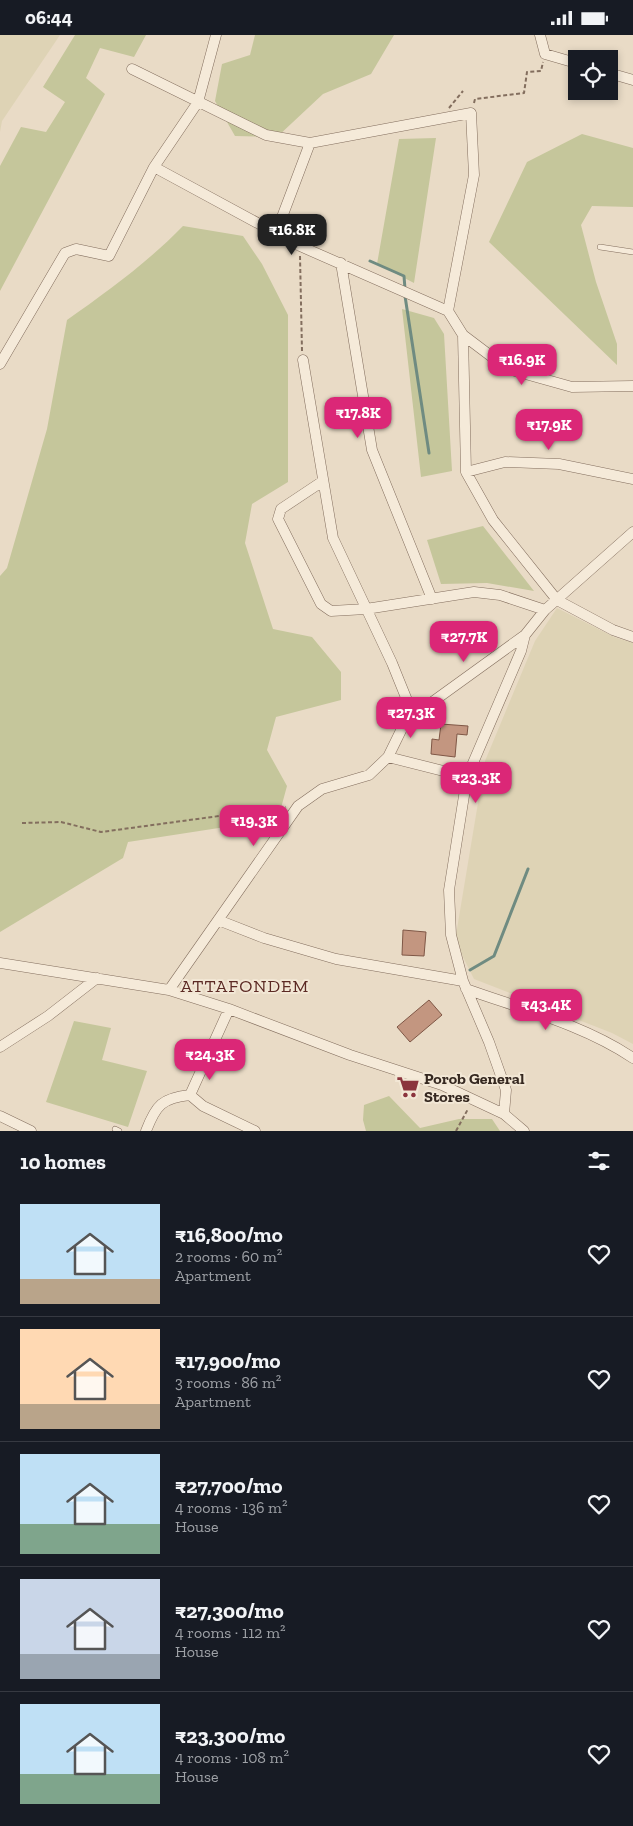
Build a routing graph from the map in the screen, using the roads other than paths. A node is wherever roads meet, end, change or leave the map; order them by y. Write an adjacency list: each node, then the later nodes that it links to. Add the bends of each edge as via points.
1 (216, 35): 7 (street)
2 (540, 35): 3 (street, via 545,54)
3 (568, 61)
4 (132, 69): 7 (street)
5 (618, 76): 6 (street)
6 (633, 80)
7 (198, 103): 8 (street, via 266,135); 9 (street)
8 (310, 143): 10 (street); 14 (street, via 471,113 474,175)
9 (154, 167): 10 (street); 17 (street, via 109,256 76,249 66,253)
10 (276, 233): 13 (street)
11 (600, 247): 12 (lane)
12 (633, 252)
13 (341, 263): 14 (street); 23 (street, via 372,450)
14 (448, 311): 15 (street)
15 (462, 335): 18 (street, via 508,369 572,387); 19 (street)
16 (303, 360): 21 (street)
17 (0, 364)
18 (633, 387)
19 (466, 473): 20 (street, via 505,462 550,464); 24 (street, via 492,520)
20 (633, 479)
21 (323, 481): 25 (street, via 333,539); 25 (street, via 281,509 278,519 321,604 331,611)
22 (631, 537): 24 (street)
23 (432, 599): 25 (street); 26 (street, via 474,592 500,595)
24 (557, 600): 26 (street); 28 (street, via 612,630)
25 (366, 609): 29 (street)
26 (545, 610): 27 (street)
27 (525, 635): 29 (street, via 424,708); 31 (street)
28 (633, 637)
29 (411, 710): 30 (street)
30 (388, 757): 31 (street); 32 (street, via 369,775 322,789 298,806)
31 (467, 777): 35 (street, via 449,890 451,935)
32 (218, 920): 35 (street, via 264,938 336,959); 36 (street)
33 (0, 963): 34 (street)
34 (97, 978): 36 (street); 38 (street, via 48,1016)
35 (464, 985): 39 (street, via 616,1046); 41 (street, via 506,1090)
36 (169, 990): 37 (street)
37 (229, 1009): 40 (street); 41 (street, via 350,1055 442,1085)
38 (0, 1047)
39 (633, 1058)
40 (190, 1095): 44 (street, via 162,1102); 45 (street, via 203,1107)
41 (504, 1115): 46 (street)
42 (0, 1116): 43 (street)
43 (31, 1131)
44 (146, 1131)
45 (255, 1131)
46 (524, 1131)

